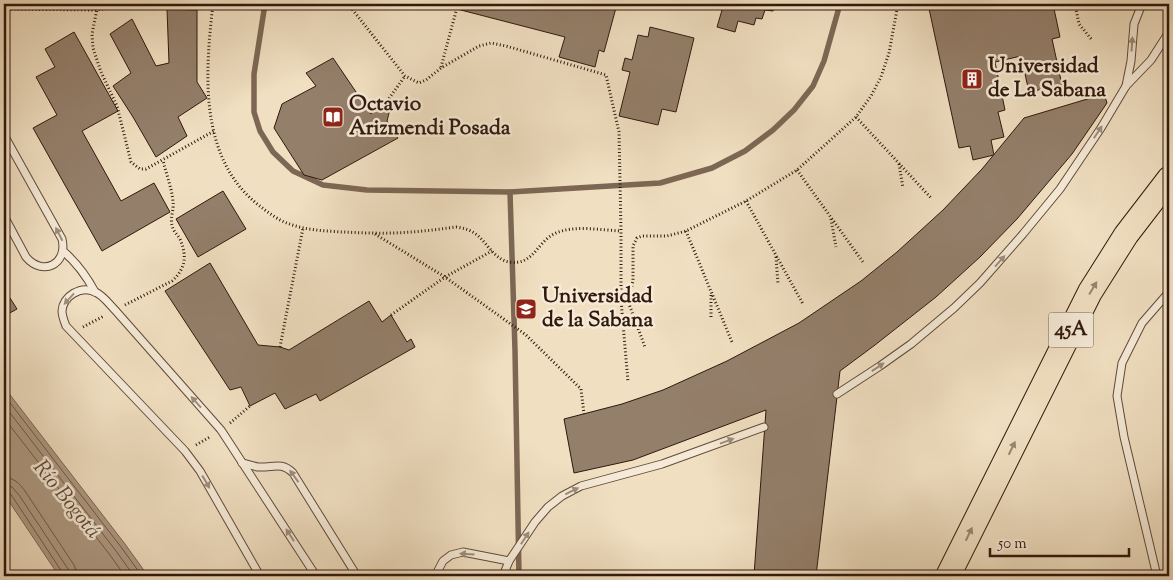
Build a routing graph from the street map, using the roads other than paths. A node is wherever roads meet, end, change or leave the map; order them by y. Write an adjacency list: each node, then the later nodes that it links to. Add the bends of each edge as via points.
1 (1142, 4): 3 (lane, one-way to 1, via 1134,24)
2 (1169, 32): 3 (lane, via 1151,60)
3 (1126, 86): 10 (lane, one-way to 3, via 911,344 980,282 1060,189)
4 (4, 135): 7 (lane, one-way to 4, via 62,240)
5 (1169, 179): 19 (highway, 45A, one-way to 5, via 1090,292 1126,235)
6 (4, 216): 7 (lane, via 26,258 34,265 50,266 58,261)
7 (63, 251): 8 (lane, via 78,265)
8 (94, 292): 12 (lane, one-way to 8, via 221,430 115,310); 14 (lane, one-way to 14, via 76,292 64,302 66,326 185,451 200,471)
9 (1169, 292): 20 (lane, via 1142,324 1122,363 1117,396)
10 (836, 394)
11 (764, 427): 13 (lane, one-way to 11, via 548,507 580,486 662,464)
12 (242, 463): 15 (lane, one-way to 12); 16 (lane, one-way to 12, via 288,468)
13 (512, 558): 17 (lane, one-way to 17, via 463,552 451,555); 18 (lane)
14 (260, 576)
15 (316, 576)
16 (357, 576)
17 (435, 576)
18 (503, 576)
19 (948, 576)
20 (1157, 576)

